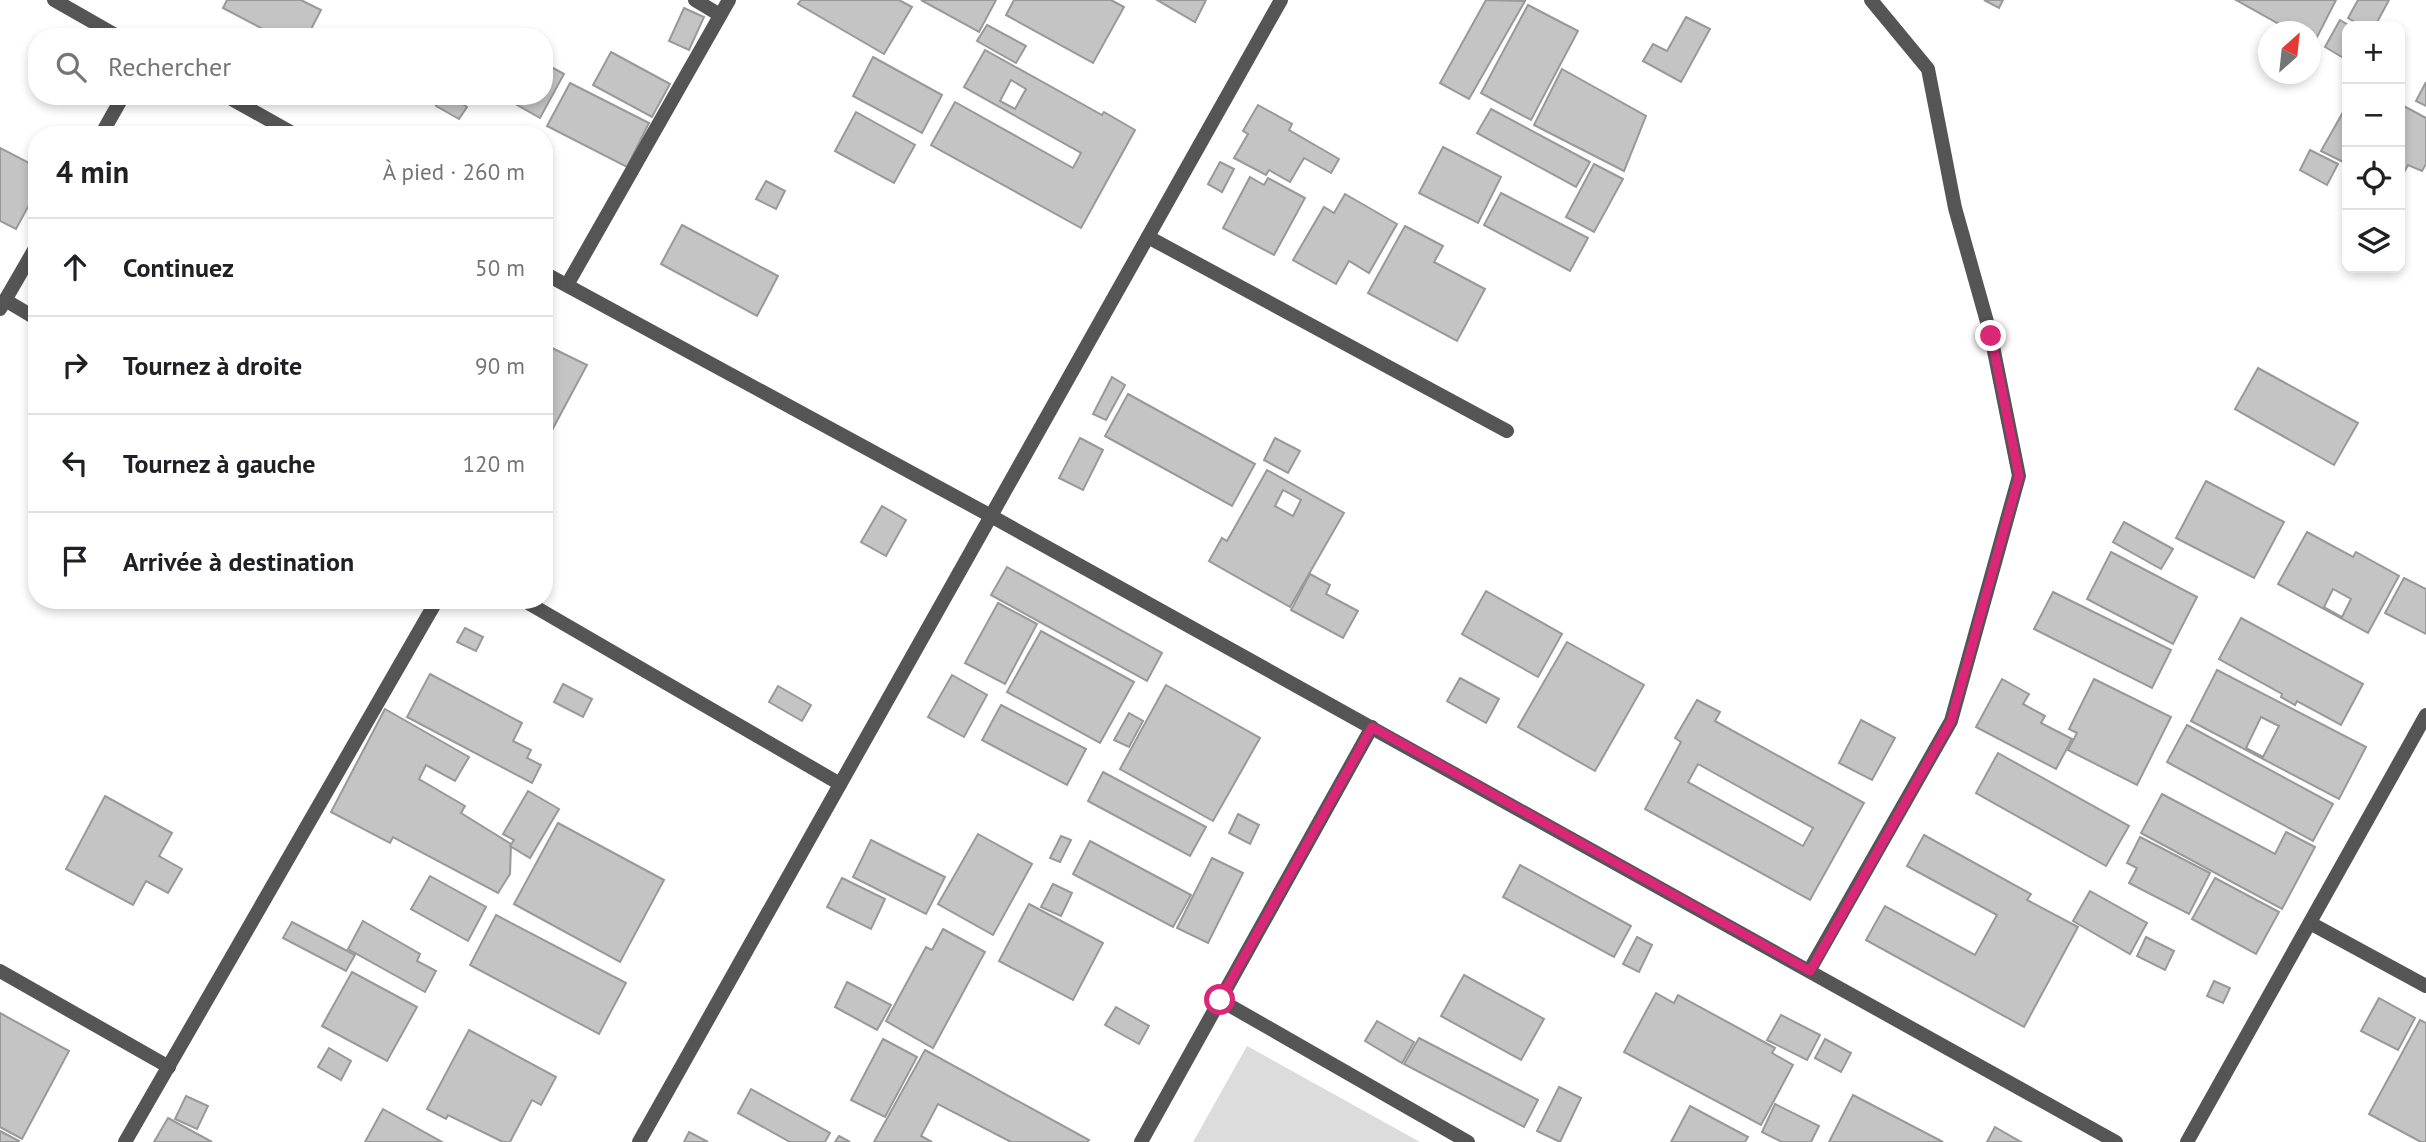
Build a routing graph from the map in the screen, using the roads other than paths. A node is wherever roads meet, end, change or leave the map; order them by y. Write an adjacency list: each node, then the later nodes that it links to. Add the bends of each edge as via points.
1 (54, 0): 7 (street)
2 (695, 0): 6 (street)
3 (729, 0): 6 (street)
4 (1281, 0): 12 (street)
5 (1871, 0): 27 (street, via 1928,69 1955,208 1991,336 2019,476 1951,721)
6 (720, 15): 15 (street)
7 (103, 28)
8 (118, 105): 10 (street)
9 (242, 105): 11 (street)
10 (106, 126)
11 (280, 126)
12 (1148, 237): 18 (street); 19 (street)
13 (28, 260): 16 (street)
14 (553, 278): 15 (street)
15 (567, 285): 19 (street)
16 (2, 304): 17 (street)
17 (28, 315)
18 (1507, 431)
19 (992, 516): 23 (street); 24 (street)
20 (432, 609): 30 (street)
21 (539, 609): 24 (street)
22 (2426, 715): 25 (street)
23 (1372, 727): 27 (street); 29 (street)
24 (840, 784): 32 (street)
25 (2310, 923): 28 (street); 36 (street)
26 (0, 971): 30 (street)
27 (1810, 971): 35 (street)
28 (2426, 986)
29 (1220, 1000): 33 (street); 34 (street)
30 (169, 1067): 31 (street)
31 (125, 1142)
32 (639, 1142)
33 (1141, 1142)
34 (1468, 1142)
35 (2116, 1142)
36 (2187, 1142)

